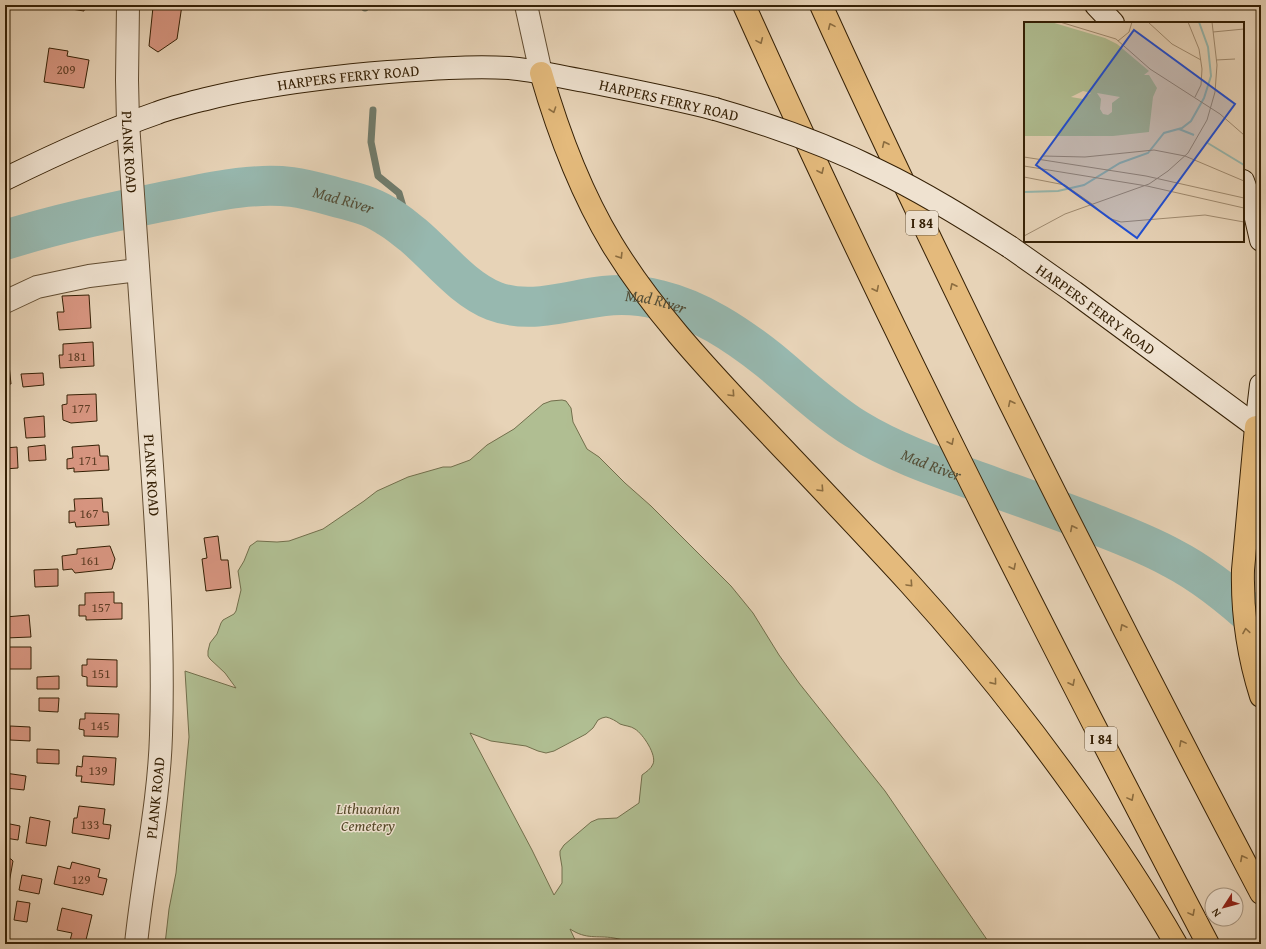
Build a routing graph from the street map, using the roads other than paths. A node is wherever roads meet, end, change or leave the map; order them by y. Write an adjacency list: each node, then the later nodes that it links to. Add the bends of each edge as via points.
1 (128, 5): 8 (main road, PLANK ROAD)
2 (526, 5): 7 (main road)
3 (744, 5): 20 (highway, I 84, one-way to 20, via 933,407 1064,668)
4 (821, 5): 17 (highway, I 84, one-way to 4, via 1028,438 900,176)
5 (1096, 5): 6 (main road)
6 (1112, 22)
7 (541, 73): 8 (main road, HARPERS FERRY ROAD, via 511,68 475,67 310,80 226,94); 15 (main road, HARPERS FERRY ROAD, bridge, via 715,109 798,136 879,170 1010,247); 19 (highway, one-way to 19, via 573,165 600,223 645,294 705,365 911,585 997,686 1090,810)
8 (128, 123): 9 (main road, HARPERS FERRY ROAD); 12 (main road, PLANK ROAD)
9 (5, 179)
10 (1244, 185): 11 (main road)
11 (1261, 240)
12 (138, 270): 13 (main road, via 88,276 37,287); 18 (main road, PLANK ROAD, via 157,542 162,675 158,782)
13 (5, 302)
14 (1261, 385): 15 (main road)
15 (1259, 428): 16 (highway, one-way to 15, via 1244,621 1242,585)
16 (1261, 696)
17 (1261, 893)
18 (136, 944)
19 (1176, 944)
20 (1208, 944)

